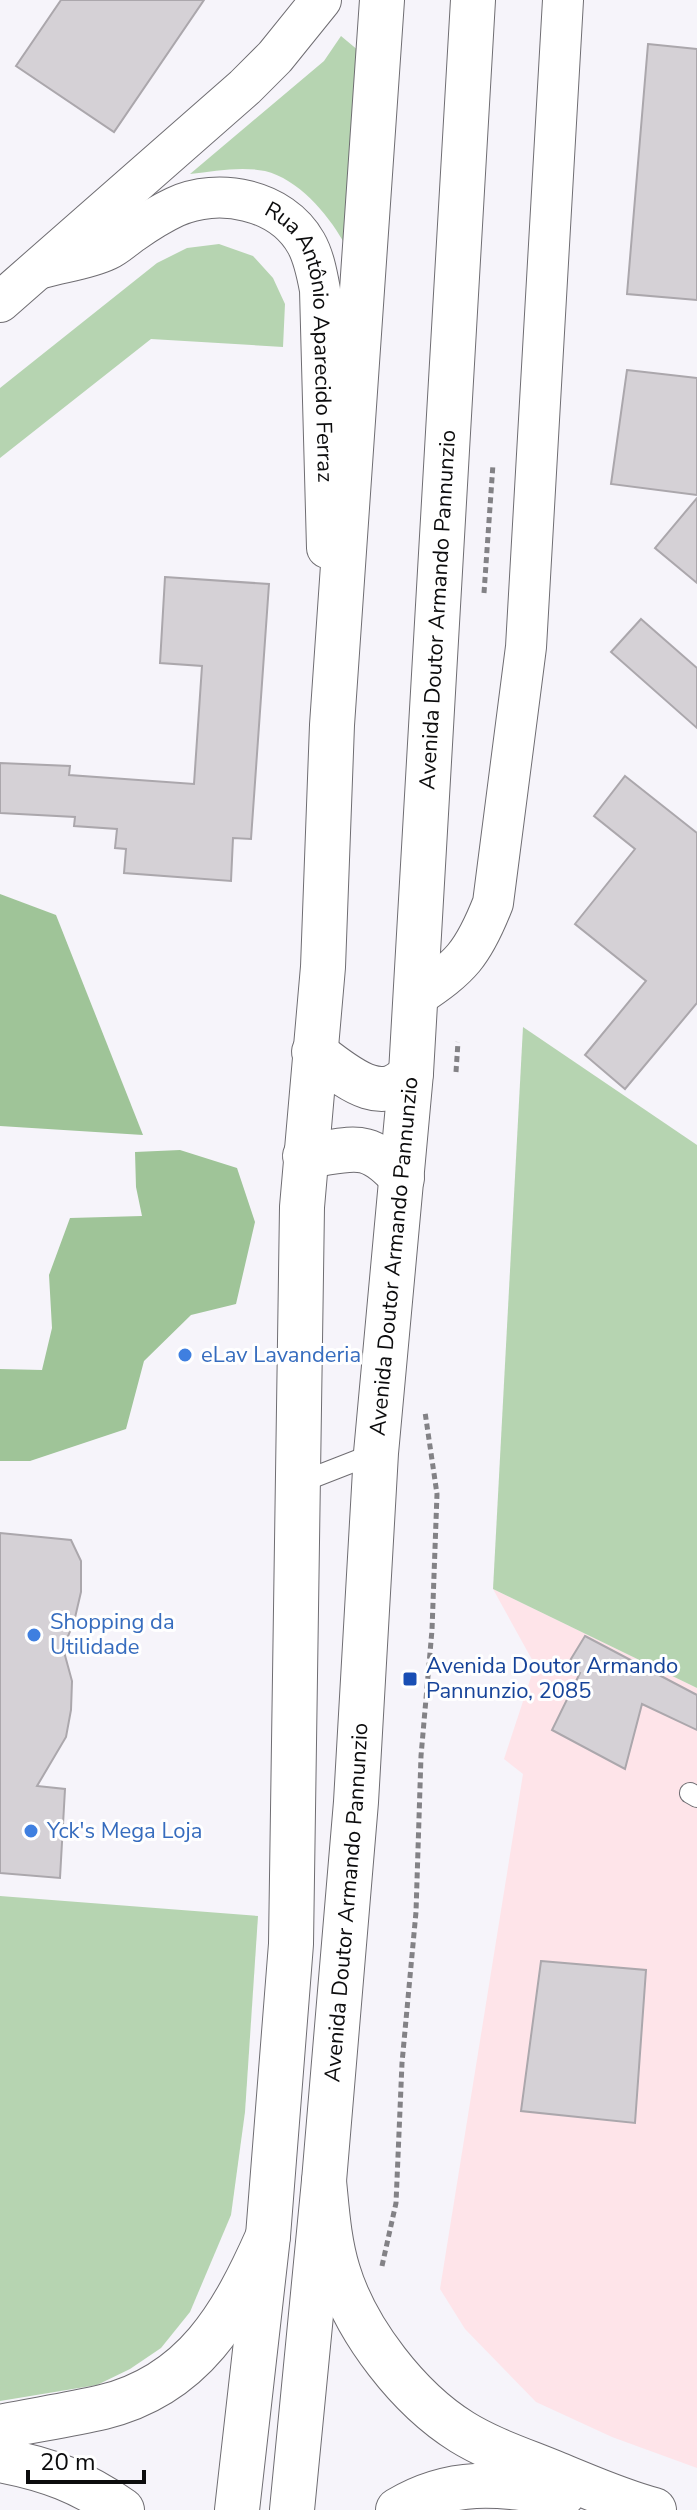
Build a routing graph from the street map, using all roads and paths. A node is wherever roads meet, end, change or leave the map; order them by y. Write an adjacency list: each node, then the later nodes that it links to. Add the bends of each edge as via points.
1 (321, 0): 5 (street, Rua Antônio Aparecido Ferraz, via 245,87)
2 (382, 0): 9 (main road)
3 (473, 0): 10 (main road, Avenida Doutor Armando Pannunzio)
4 (563, 0): 10 (street, via 526,647 493,903 479,939 452,973)
5 (42, 268): 6 (street, Rua Antônio Aparecido Ferraz); 9 (street, Rua Antônio Aparecido Ferraz, via 107,250 177,206 204,198 252,201 276,212 306,242 320,290)
6 (0, 302)
7 (494, 449): 8 (path)
8 (483, 604)
9 (332, 725): 12 (main road, via 323,967)
10 (416, 997): 13 (main road, Avenida Doutor Armando Pannunzio)
11 (458, 1041): 14 (path)
12 (314, 1052): 13 (main road, via 371,1090 390,1090); 15 (main road)
13 (411, 1073): 16 (main road, Avenida Doutor Armando Pannunzio)
14 (454, 1083)
15 (305, 1156): 16 (main road, via 357,1148 384,1158); 19 (main road)
16 (402, 1178): 18 (main road, Avenida Doutor Armando Pannunzio)
17 (426, 1400): 22 (path, via 437,1494 432,1630 396,2203 380,2276)
18 (376, 1453): 19 (lane); 20 (main road, Avenida Doutor Armando Pannunzio, via 356,1802)
19 (299, 1483): 21 (main road, via 291,1944)
20 (324, 2181): 22 (main road, via 331,2243); 28 (main road, Avenida Doutor Armando Pannunzio)
21 (268, 2236): 23 (main road, via 227,2318 174,2375 106,2406); 27 (main road)
22 (352, 2304): 25 (main road, via 393,2369 425,2404 463,2432)
23 (0, 2427)
24 (0, 2460): 26 (main road, via 63,2476)
25 (640, 2506): 29 (main road, via 494,2484 459,2487)
26 (122, 2510)
27 (237, 2510)
28 (292, 2510)
29 (398, 2510)

